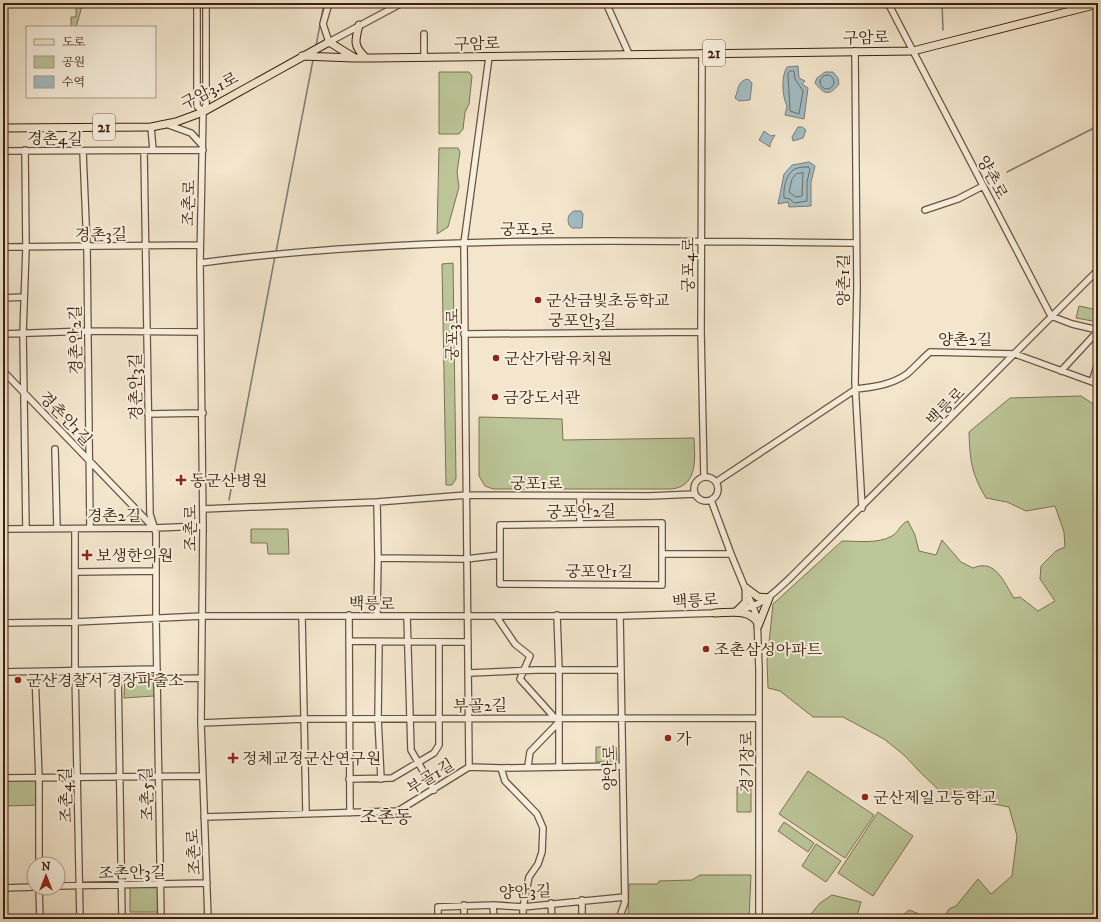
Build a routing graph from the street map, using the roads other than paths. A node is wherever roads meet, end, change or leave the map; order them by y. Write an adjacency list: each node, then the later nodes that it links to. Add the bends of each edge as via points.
1 (197, 3): 20 (street, 조촌로, via 197,106)
2 (206, 3): 20 (street, 조촌로, via 206,105)
3 (329, 3): 10 (street, via 323,24)
4 (402, 3): 8 (street)
5 (606, 3): 14 (street)
6 (888, 3): 12 (street, 양촌로)
7 (1098, 4): 12 (main road, 구암로 / 21)
8 (359, 25): 10 (street); 18 (main road, via 355,42 358,51)
9 (424, 34): 19 (street)
10 (328, 42): 15 (main road, 21); 17 (main road)
11 (855, 51): 12 (main road, 구암로 / 21); 13 (main road, 구암로 / 21); 34 (street, 양촌1길)
12 (913, 51): 30 (street, 양촌로)
13 (702, 53): 14 (main road, 구암로 / 21); 32 (street, 궁포4로)
14 (629, 54): 16 (main road, 구암로 / 21)
15 (302, 56): 17 (main road, 구암로); 20 (main road, 구암3.1로 / 21)
16 (489, 57): 19 (main road, 구암로 / 21); 33 (street, 궁포3로)
17 (355, 58): 18 (main road, 구암로 / 21)
18 (366, 58): 19 (main road, 구암로 / 21)
19 (424, 58)
20 (202, 112): 21 (main road, 구암3.1로 / 21); 24 (street, 조촌로)
21 (165, 124): 22 (main road, 구암3.1로 / 21); 24 (street, via 191,133 198,138)
22 (151, 127): 23 (main road, 구암3.1로 / 21); 27 (street)
23 (3, 128)
24 (203, 148): 27 (street, 경촌4길); 35 (street, 조촌로)
25 (3, 150): 26 (street, 경촌4길)
26 (25, 150): 29 (street, 경촌4길); 39 (street, 경촌안1길)
27 (153, 150): 28 (street, 경촌4길)
28 (144, 151): 29 (street, 경촌4길); 36 (street, 경촌안3길)
29 (83, 152): 38 (street, 경촌안2길)
30 (983, 186): 31 (street, via 958,199); 44 (street, 양촌로)
31 (926, 210)
32 (702, 242): 33 (street, 궁포2로); 34 (street, 궁포2로); 49 (street, 궁포4로)
33 (464, 243): 40 (street, 궁포2로, via 265,254); 52 (street, 궁포3로)
34 (856, 243): 59 (street, 양촌1길)
35 (200, 245): 36 (street, 경촌3길); 40 (street, 조촌로)
36 (145, 246): 38 (street, 경촌3길); 47 (street, 경촌안3길)
37 (3, 247): 39 (street, 경촌3길)
38 (87, 247): 39 (street, 경촌3길); 45 (street, 경촌안2길)
39 (26, 248): 42 (street, 경촌안1길)
40 (200, 263): 48 (street, 조촌로)
41 (1098, 270): 44 (street, 백릉로)
42 (24, 297): 43 (street); 50 (street, 경촌안1길)
43 (3, 298)
44 (1051, 316): 46 (street); 53 (street, 백릉로)
45 (88, 331): 47 (street); 50 (street); 64 (street, 경촌안2길)
46 (1098, 331): 56 (street)
47 (147, 332): 48 (street); 62 (street, 경촌안3길)
48 (201, 332): 61 (street, 조촌로)
49 (701, 332): 52 (street, 궁포안3길); 65 (street, 궁포4로)
50 (23, 333): 51 (street); 60 (street, 경촌안1길)
51 (3, 334)
52 (464, 334): 68 (street, 궁포3로)
53 (1015, 354): 56 (street, 양촌2길); 59 (street, 양촌2길, via 930,352 906,374 893,381 880,386); 72 (street, 백릉로)
54 (1098, 363): 57 (street)
55 (3, 371): 60 (street, 경촌안1길)
56 (1061, 371): 57 (street, 양촌2길)
57 (1092, 382): 58 (street, 양촌2길)
58 (1098, 384)
59 (856, 389): 66 (street); 72 (street, 양촌1길)
60 (24, 392): 64 (street, 경촌안1길); 80 (street, 경촌안1길)
61 (202, 413): 62 (street); 73 (street, 조촌로)
62 (148, 414): 78 (street, 경촌안3길, via 150,514)
63 (55, 449): 76 (street)
64 (90, 461): 77 (street, 경촌안2길); 78 (street)
65 (704, 476): 66 (street, via 711,477); 67 (street, via 695,483)
66 (716, 482): 70 (street, via 718,492)
67 (695, 494): 69 (street, 궁포1로); 70 (street, via 700,500)
68 (467, 496): 69 (street, 궁포1로); 71 (street, 궁포1로); 86 (street, 궁포3로)
69 (580, 496): 74 (street)
70 (711, 500): 83 (street)
71 (377, 502): 73 (street, 궁포1로); 85 (street)
72 (862, 508): 90 (street, 백릉로)
73 (203, 509): 75 (street, 조촌로)
74 (580, 524): 82 (street, 궁포안2길, via 662,523); 84 (street, 궁포안2길, via 500,525)
75 (203, 526): 78 (street, 경촌2길); 96 (street, 조촌로)
76 (57, 528): 80 (street, 경촌2길); 81 (street, 경촌2길)
77 (90, 528): 78 (street, 경촌2길); 81 (street, 경촌2길)
78 (154, 528): 87 (street, 경촌2길)
79 (3, 529): 80 (street, 경촌2길)
80 (26, 529)
81 (75, 529): 88 (street, 경촌2길)
82 (662, 554): 83 (street); 84 (street, 궁포안1길, via 662,585 500,584)
83 (731, 554): 89 (street)
84 (500, 555): 86 (street)
85 (378, 558): 86 (street); 98 (street)
86 (466, 559): 95 (street, 궁포3로)
87 (156, 571): 88 (street); 103 (street)
88 (76, 572): 104 (street)
89 (746, 588): 90 (main road, via 758,597); 91 (street); 92 (main road, via 746,602)
90 (769, 598): 91 (street, 백릉로); 106 (main road)
91 (754, 606): 92 (street, 백릉로); 106 (street, 경기장로)
92 (738, 610): 93 (street, 백릉로)
93 (715, 613): 102 (street, 백릉로); 106 (main road, via 748,613)
94 (349, 615): 97 (street, 백릉로); 98 (street, 백릉로); 107 (street)
95 (467, 615): 99 (street, 백릉로); 100 (street, 백릉로); 111 (street, 궁포3로)
96 (204, 616): 97 (street, 백릉로); 103 (street, 백릉로); 121 (street, 조촌로)
97 (302, 616): 130 (street)
98 (376, 616): 99 (street, 백릉로)
99 (407, 616): 109 (street)
100 (496, 616): 101 (street, 백릉로); 114 (street, via 515,644 530,656)
101 (557, 616): 102 (street, 백릉로); 117 (street)
102 (620, 616): 115 (street, 양안로)
103 (156, 618): 104 (street, 백릉로); 112 (street, 조촌5길)
104 (75, 622): 105 (street, 백릉로); 116 (street, 조촌4길)
105 (3, 623)
106 (758, 624): 129 (street, 경기장로)
107 (350, 641): 108 (street); 123 (street)
108 (379, 642): 109 (street); 124 (street)
109 (408, 642): 110 (street); 125 (street)
110 (439, 642): 111 (street); 126 (street)
111 (468, 642): 120 (street, 궁포3로)
112 (157, 669): 113 (street); 122 (street, 조촌5길)
113 (118, 670): 116 (street); 140 (street)
114 (524, 670): 117 (street); 120 (street); 131 (street, via 520,679)
115 (621, 670): 117 (street); 128 (street, 양안로)
116 (75, 671): 119 (street); 143 (street, 조촌4길)
117 (559, 671): 131 (street)
118 (3, 672): 119 (street)
119 (35, 672): 144 (street)
120 (469, 672): 127 (street, 궁포3로)
121 (201, 678): 122 (street); 132 (street, 조촌로)
122 (157, 679): 141 (street, 조촌5길)
123 (349, 718): 124 (street, 부골2길); 130 (street, 부골2길); 145 (street)
124 (378, 718): 125 (street, 부골2길); 146 (street)
125 (410, 718): 126 (street, 부골2길); 133 (street, via 411,750)
126 (439, 718): 127 (street, 부골2길); 133 (street, via 439,745 434,753)
127 (469, 718): 131 (street, 부골2길); 137 (street, 궁포3로)
128 (622, 718): 129 (street, 부골2길); 131 (street, 부골2길); 136 (street, 양안로)
129 (759, 718): 180 (street, 경기장로)
130 (304, 719): 132 (street, 부골2길); 148 (street)
131 (558, 719): 134 (street, via 530,752); 135 (street)
132 (201, 723): 139 (street, 조촌로)
133 (418, 763): 146 (street, via 392,778); 147 (street)
134 (528, 766): 135 (street, 부골1길); 138 (street, 부골1길)
135 (559, 766): 136 (street, 부골1길)
136 (622, 766): 160 (street, 양안로)
137 (469, 767): 138 (street, 부골1길); 147 (street, 부골1길)
138 (501, 768): 165 (street, via 505,781 537,814 543,828 542,852 530,877)
139 (203, 776): 141 (street); 150 (street, 조촌로)
140 (120, 777): 141 (street); 143 (street); 153 (street)
141 (158, 777): 154 (street, 조촌5길)
142 (3, 778): 144 (street)
143 (77, 778): 144 (street); 156 (street, 조촌4길)
144 (39, 779): 151 (street)
145 (349, 779): 146 (street); 149 (street)
146 (381, 779)
147 (434, 790): 149 (street, 부골1길, via 398,811)
148 (306, 813): 149 (street, 부골1길); 150 (street, 부골1길)
149 (350, 813)
150 (204, 817): 152 (street, 조촌로)
151 (39, 856)
152 (207, 883): 154 (street, 조촌안3길); 170 (street, 조촌로)
153 (122, 884): 154 (street, 조촌안3길); 156 (street, 조촌안3길); 168 (street)
154 (162, 884): 169 (street, 조촌5길)
155 (66, 886): 156 (street, 조촌안3길)
156 (80, 886): 167 (street, 조촌4길)
157 (26, 887): 158 (street)
158 (3, 888)
159 (39, 896): 166 (street)
160 (625, 897): 161 (street, 양안3길); 179 (street, 양안로)
161 (582, 900): 162 (street, 양안3길); 178 (street)
162 (551, 903): 165 (street, 양안3길); 177 (street)
163 (464, 905): 164 (street, 양안3길); 173 (street, 양안3길, via 438,907); 174 (street)
164 (493, 905): 165 (street, 양안3길); 175 (street)
165 (523, 906): 176 (street)
166 (40, 919)
167 (80, 919)
168 (122, 919)
169 (161, 919)
170 (208, 919)
171 (381, 919): 172 (street)
172 (386, 919)
173 (438, 919)
174 (464, 919)
175 (494, 919)
176 (523, 919)
177 (552, 919)
178 (582, 919)
179 (619, 919)
180 (759, 919)

